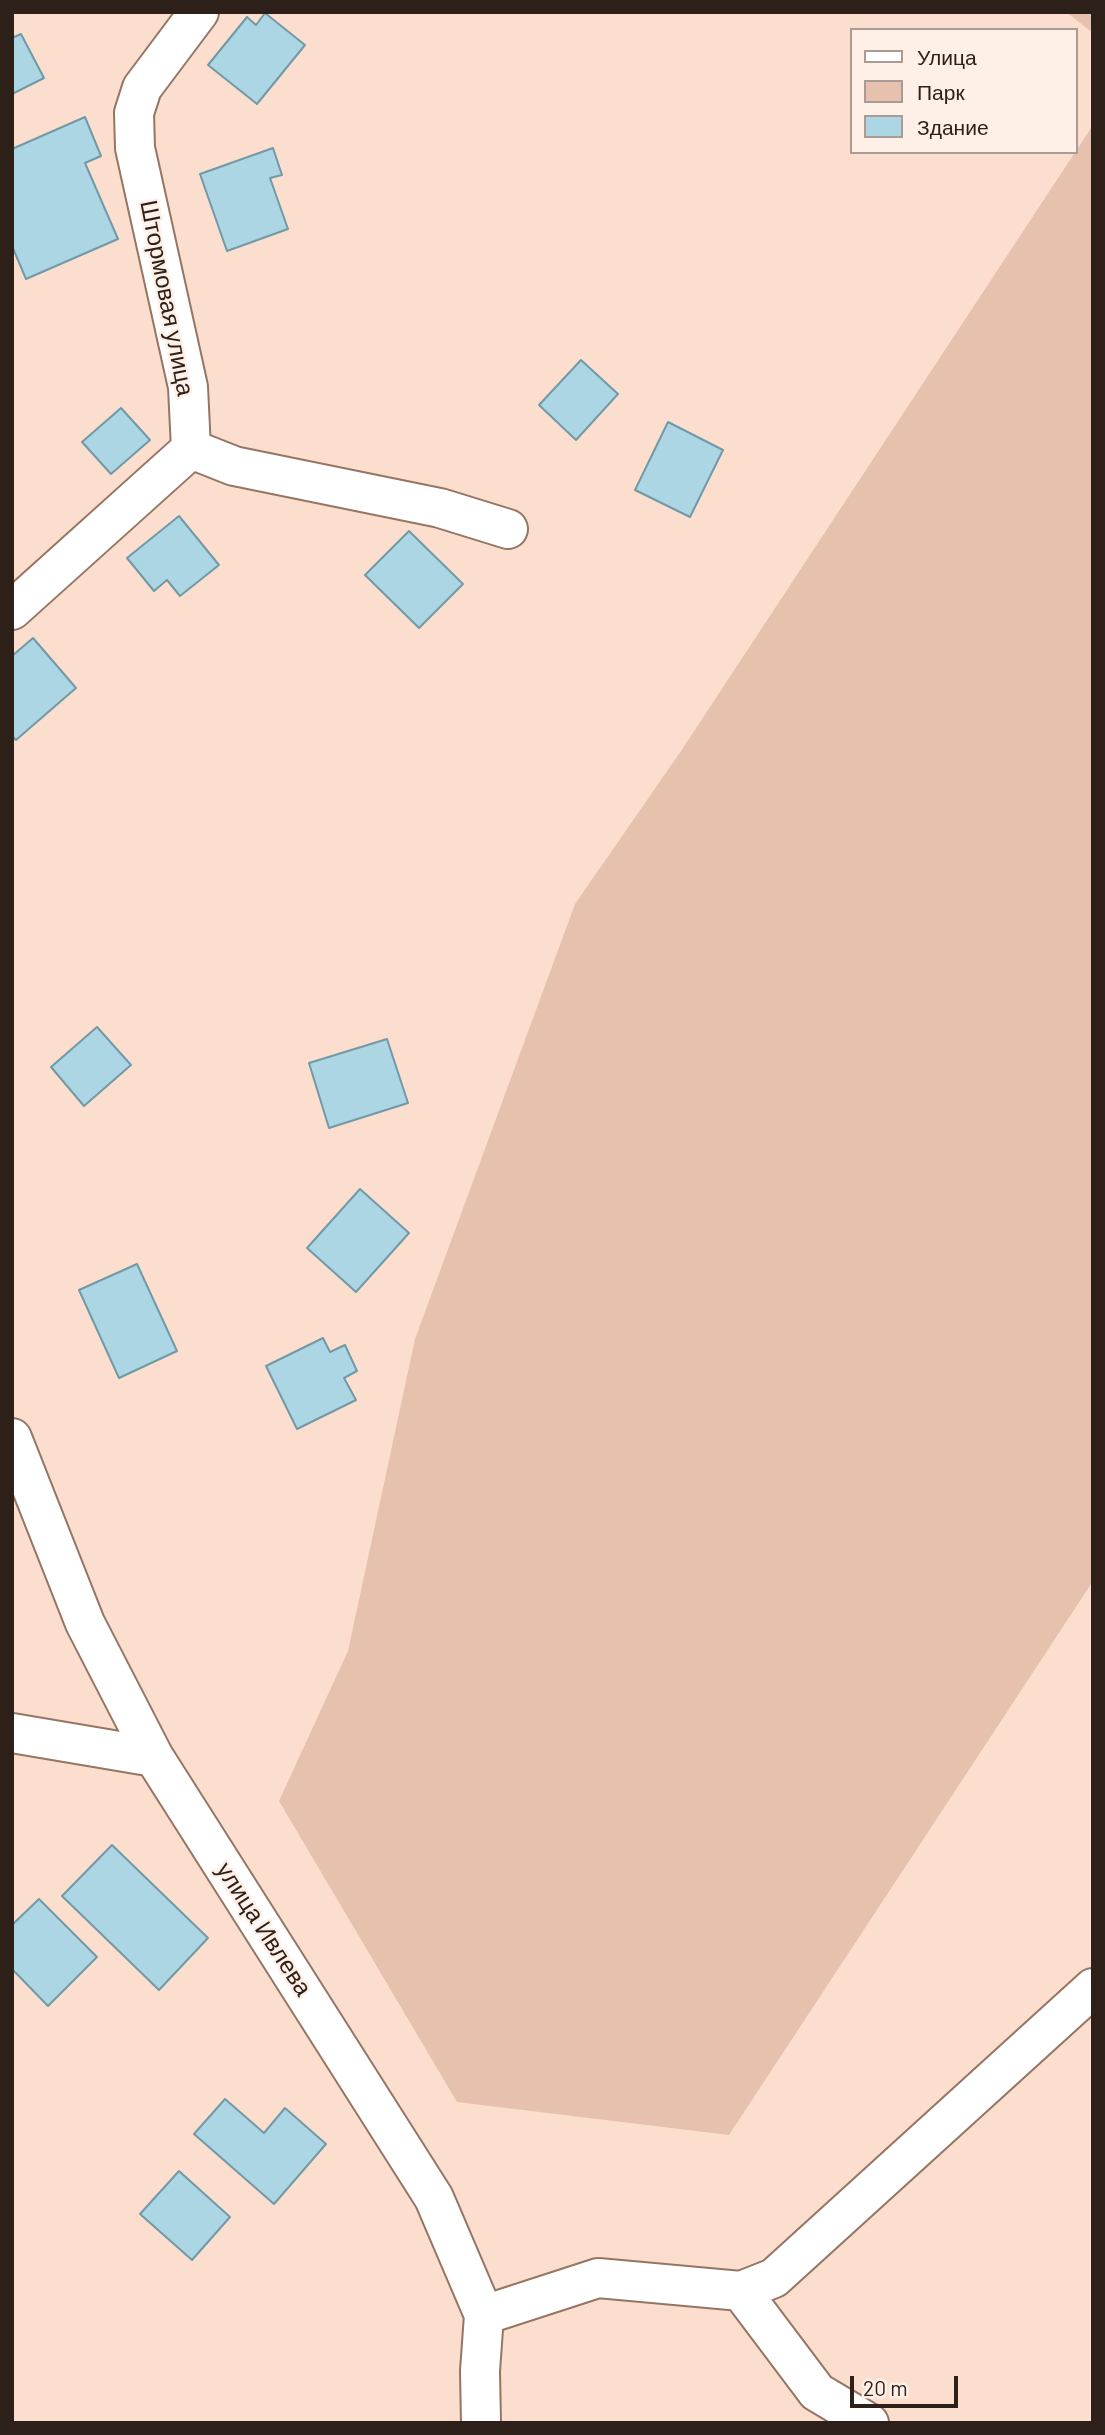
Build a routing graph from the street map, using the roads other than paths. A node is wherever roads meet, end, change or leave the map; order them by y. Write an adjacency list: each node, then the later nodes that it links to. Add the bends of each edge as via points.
1 (199, 12): 2 (street, Штормовая улица, via 142,88 134,113 135,148 188,387)
2 (191, 449): 3 (street, via 234,466 440,508); 4 (street)
3 (508, 529)
4 (12, 610)
5 (12, 1438): 7 (street, улица Ивлева, via 85,1623)
6 (12, 1733): 7 (street)
7 (154, 1757): 10 (street, улица Ивлева, via 434,2198)
8 (1093, 1988): 9 (street, via 774,2278)
9 (741, 2291): 10 (street, via 598,2278); 12 (street, via 817,2392)
10 (484, 2315): 11 (street, улица Ивлева)
11 (481, 2423)
12 (869, 2423)

